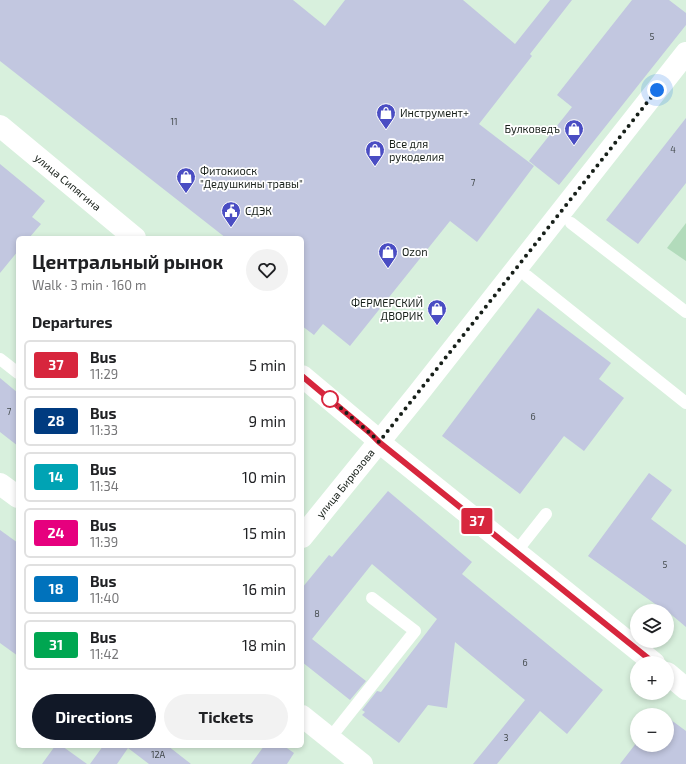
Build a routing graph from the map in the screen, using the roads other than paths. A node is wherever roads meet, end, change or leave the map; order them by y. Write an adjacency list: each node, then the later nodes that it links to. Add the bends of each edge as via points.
1 (686, 53): 11 (street, улица Бирюзова)
2 (0, 126): 4 (street, улица Сипягина)
3 (572, 223): 6 (lane)
4 (133, 236)
5 (526, 276): 10 (lane)
6 (686, 312)
7 (0, 359): 8 (lane)
8 (16, 371)
9 (304, 378): 11 (street)
10 (686, 404)
11 (379, 442): 15 (street, улица Бирюзова); 16 (street)
12 (0, 484): 13 (street)
13 (16, 496)
14 (546, 514): 16 (lane)
15 (304, 535)
16 (516, 552): 18 (street)
17 (372, 598): 22 (lane, via 415,631)
18 (645, 656)
19 (674, 679): 20 (street)
20 (686, 689)
21 (304, 718): 22 (street)
22 (330, 738): 23 (street)
23 (362, 764)

